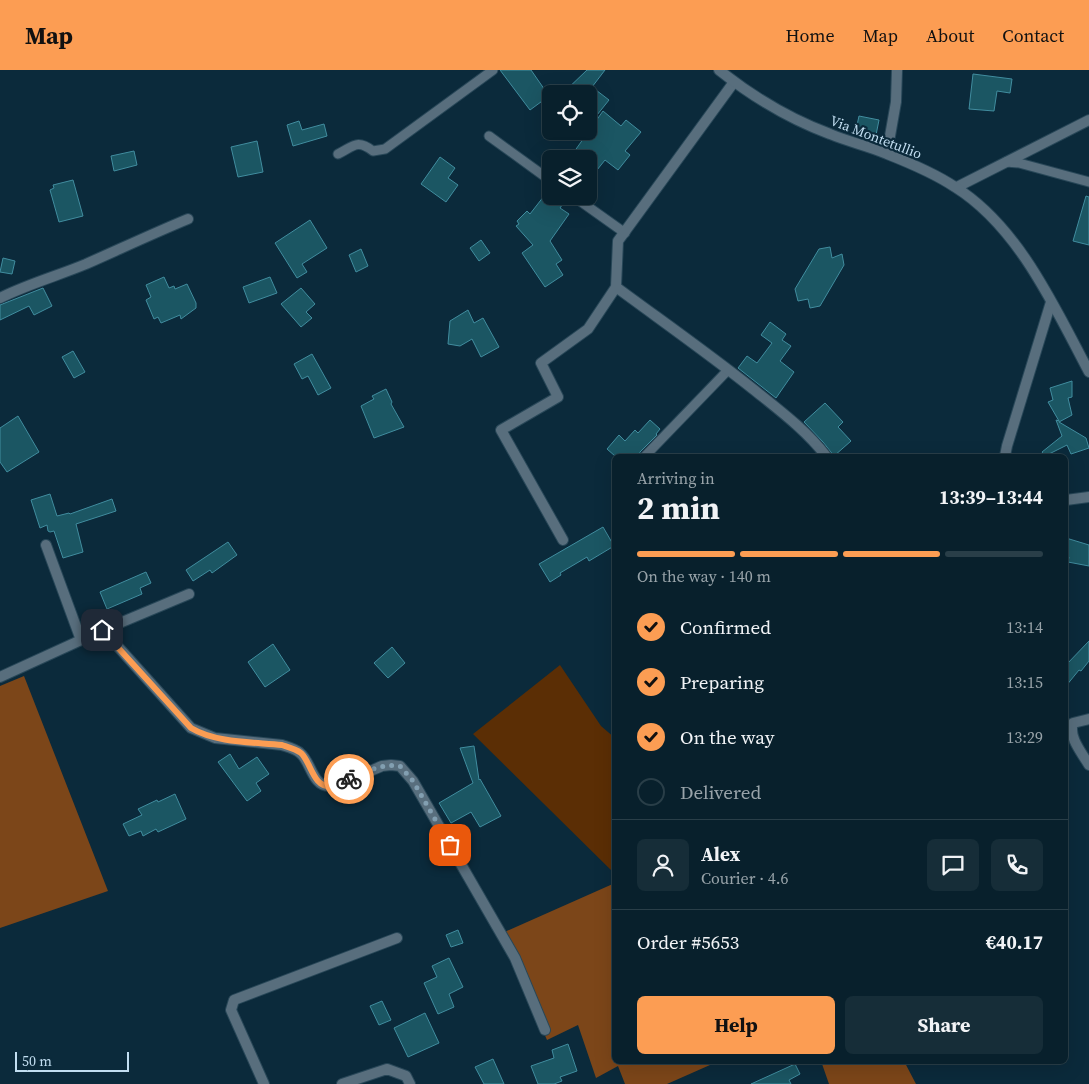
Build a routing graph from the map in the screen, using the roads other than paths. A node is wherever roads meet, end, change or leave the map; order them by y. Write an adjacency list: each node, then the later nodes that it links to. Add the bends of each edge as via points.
1 (493, 70): 8 (lane, via 385,149 373,151 359,143)
2 (719, 70): 4 (street, Via Montetullio)
3 (898, 70): 7 (street, via 896,102)
4 (734, 82): 7 (street, Via Montetullio, via 786,116 830,135); 15 (street)
5 (1089, 120): 9 (street)
6 (489, 136): 10 (lane)
7 (886, 153): 12 (street, Via Montetullio)
8 (338, 154)
9 (1006, 162): 11 (lane); 12 (street)
10 (542, 174)
11 (1089, 182)
12 (957, 187): 18 (street, Via Montetullio, via 990,214 1010,238)
13 (586, 205): 15 (lane)
14 (188, 219): 17 (street)
15 (625, 233): 16 (street, via 618,241)
16 (616, 287): 19 (street); 26 (street, via 588,329 541,363 558,397 501,430)
17 (0, 298)
18 (1051, 302): 20 (street, Via Montetullio); 23 (street)
19 (728, 370): 21 (lane); 22 (street, via 773,405)
20 (1089, 372)
21 (647, 454)
22 (824, 454)
23 (1005, 454)
24 (1089, 497): 25 (street)
25 (1068, 500)
26 (563, 540)
27 (46, 545): 30 (street)
28 (189, 594): 29 (street)
29 (102, 630): 30 (street); 35 (street, via 191,728 206,736 292,748 302,753 321,784 330,786 382,766 400,766 413,781 516,958)
30 (81, 640): 31 (street)
31 (0, 677)
32 (1089, 719): 33 (street, via 1073,723 1071,730)
33 (1089, 765)
34 (397, 938): 36 (street, via 234,1000 231,1010)
35 (545, 1030)
36 (264, 1084)
37 (342, 1084): 38 (street, via 387,1069 406,1076)
38 (410, 1084)

